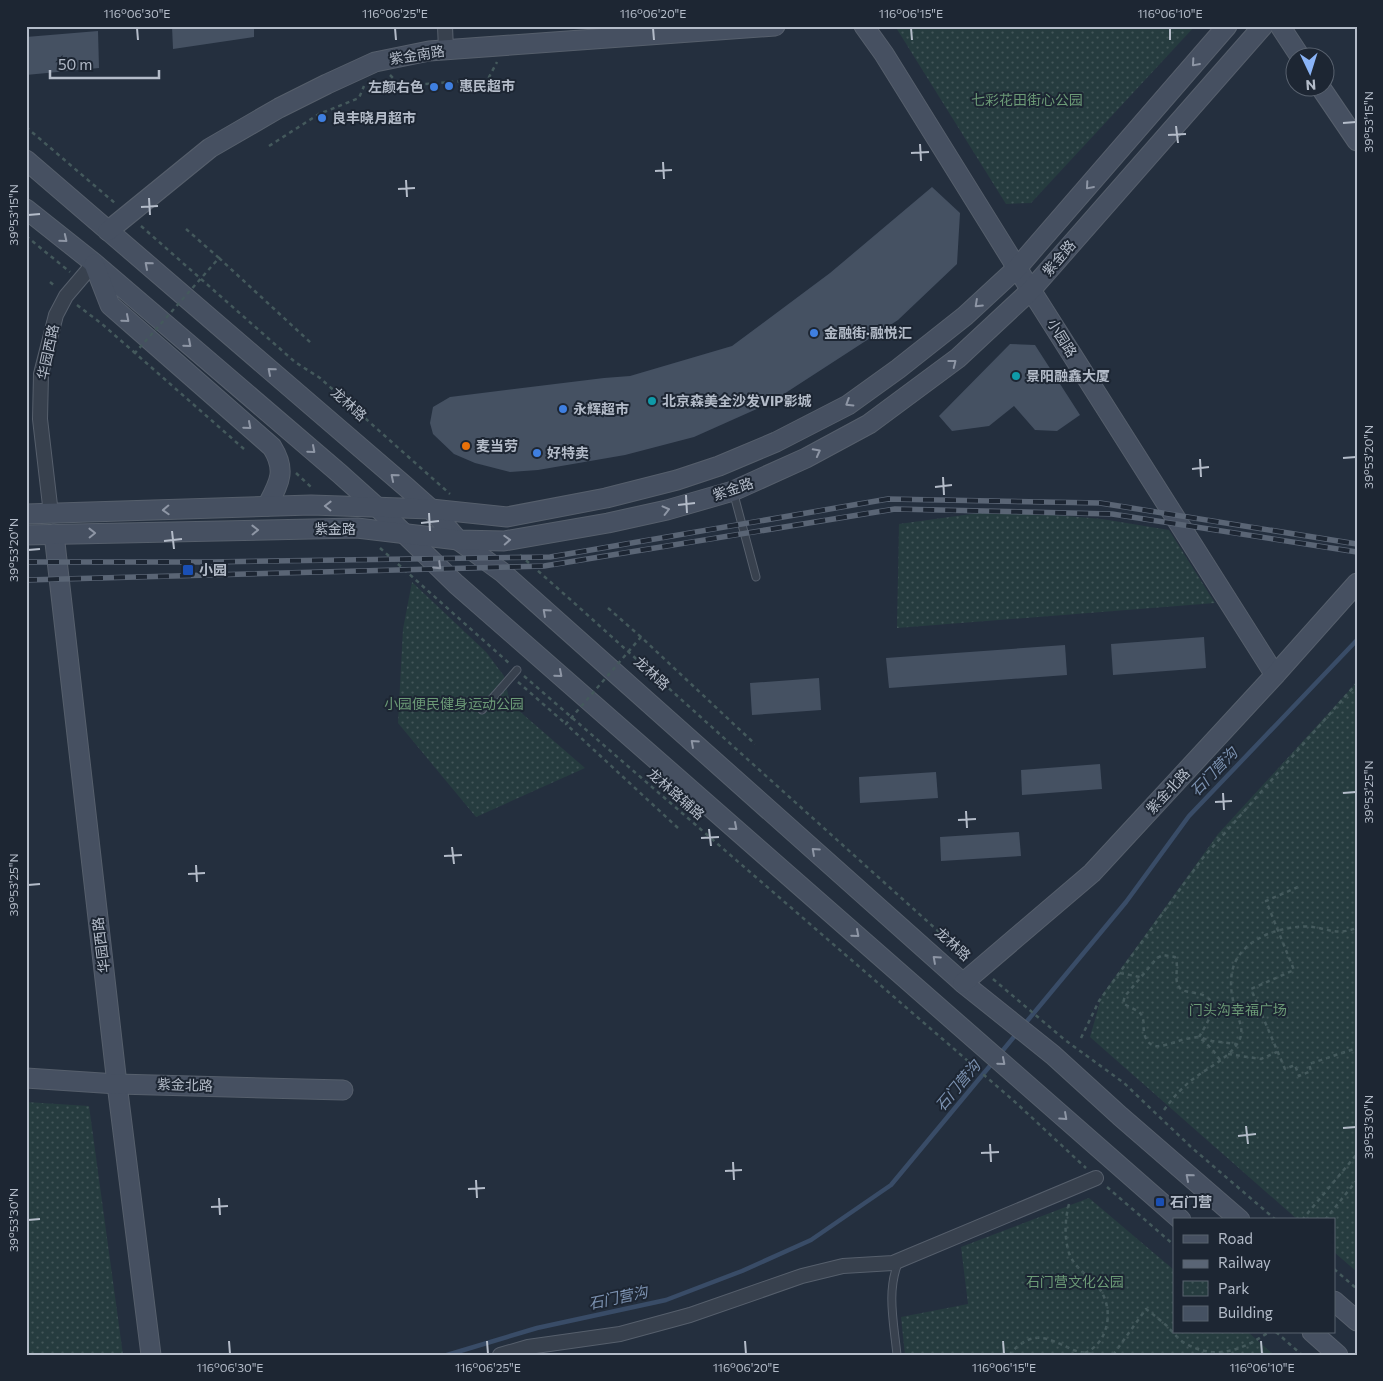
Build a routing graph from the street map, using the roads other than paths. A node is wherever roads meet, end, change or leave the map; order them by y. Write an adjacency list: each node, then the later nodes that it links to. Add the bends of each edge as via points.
1 (445, 26): 8 (street)
2 (775, 26): 8 (main road, 紫金南路)
3 (864, 26): 15 (main road, 小园路)
4 (1227, 26): 15 (main road, 紫金路, one-way to 15)
5 (1263, 26): 16 (main road, 紫金路)
6 (1280, 26): 7 (main road)
7 (1294, 48)
8 (446, 50): 13 (main road, 紫金南路, via 375,62 279,108 210,148)
9 (1328, 98): 10 (main road)
10 (1357, 142)
11 (26, 160): 13 (main road, 龙林路)
12 (26, 209): 14 (main road, one-way to 14)
13 (108, 231): 20 (main road, 龙林路, one-way to 13)
14 (94, 263): 18 (main road, one-way to 18, via 110,305 272,447 281,469); 19 (main road, one-way to 19); 22 (street, 华园西路, via 66,296 56,315 41,374 40,419)
15 (1017, 268): 16 (main road, 小园路); 20 (main road, 紫金路, one-way to 20, via 965,316 848,405 776,442 719,466 606,498 507,516)
16 (1031, 290): 17 (main road, 紫金路, one-way to 16, via 870,424 958,358); 30 (main road, 小园路)
17 (733, 491): 26 (main road, 紫金路, one-way to 17, via 504,541 608,523); 27 (lane)
18 (268, 506): 19 (main road, 紫金路, one-way to 18); 22 (main road, 紫金路, one-way to 22)
19 (377, 507): 20 (main road, 紫金路); 23 (main road)
20 (431, 509): 26 (main road, 龙林路)
21 (26, 514): 22 (main road, 紫金路)
22 (51, 514)
23 (403, 532): 24 (main road, 紫金路, one-way to 23, via 357,528); 26 (main road, 紫金路); 37 (main road, one-way to 37, via 456,584)
24 (54, 534): 25 (main road, 紫金路); 34 (main road, 华园西路)
25 (26, 535)
26 (458, 540): 32 (main road, 龙林路, one-way to 26, via 502,572)
27 (756, 577)
28 (1357, 583): 30 (main road, 紫金北路)
29 (517, 670): 31 (lane)
30 (1275, 675): 32 (main road, 紫金北路, via 1092,873)
31 (482, 710)
32 (963, 983): 38 (main road, 龙林路, one-way to 32, via 1053,1055)
33 (26, 1078): 34 (main road, 紫金北路)
34 (117, 1084): 35 (main road, 紫金北路); 43 (main road, 华园西路)
35 (343, 1090)
36 (1096, 1178): 39 (street)
37 (1179, 1218)
38 (1238, 1218)
39 (899, 1261): 44 (street, via 843,1266 620,1334 528,1347); 45 (lane, via 891,1291)
40 (1336, 1303): 41 (main road)
41 (1357, 1321)
42 (1314, 1334): 46 (main road)
43 (151, 1355)
44 (500, 1355)
45 (897, 1355)
46 (1338, 1355)

